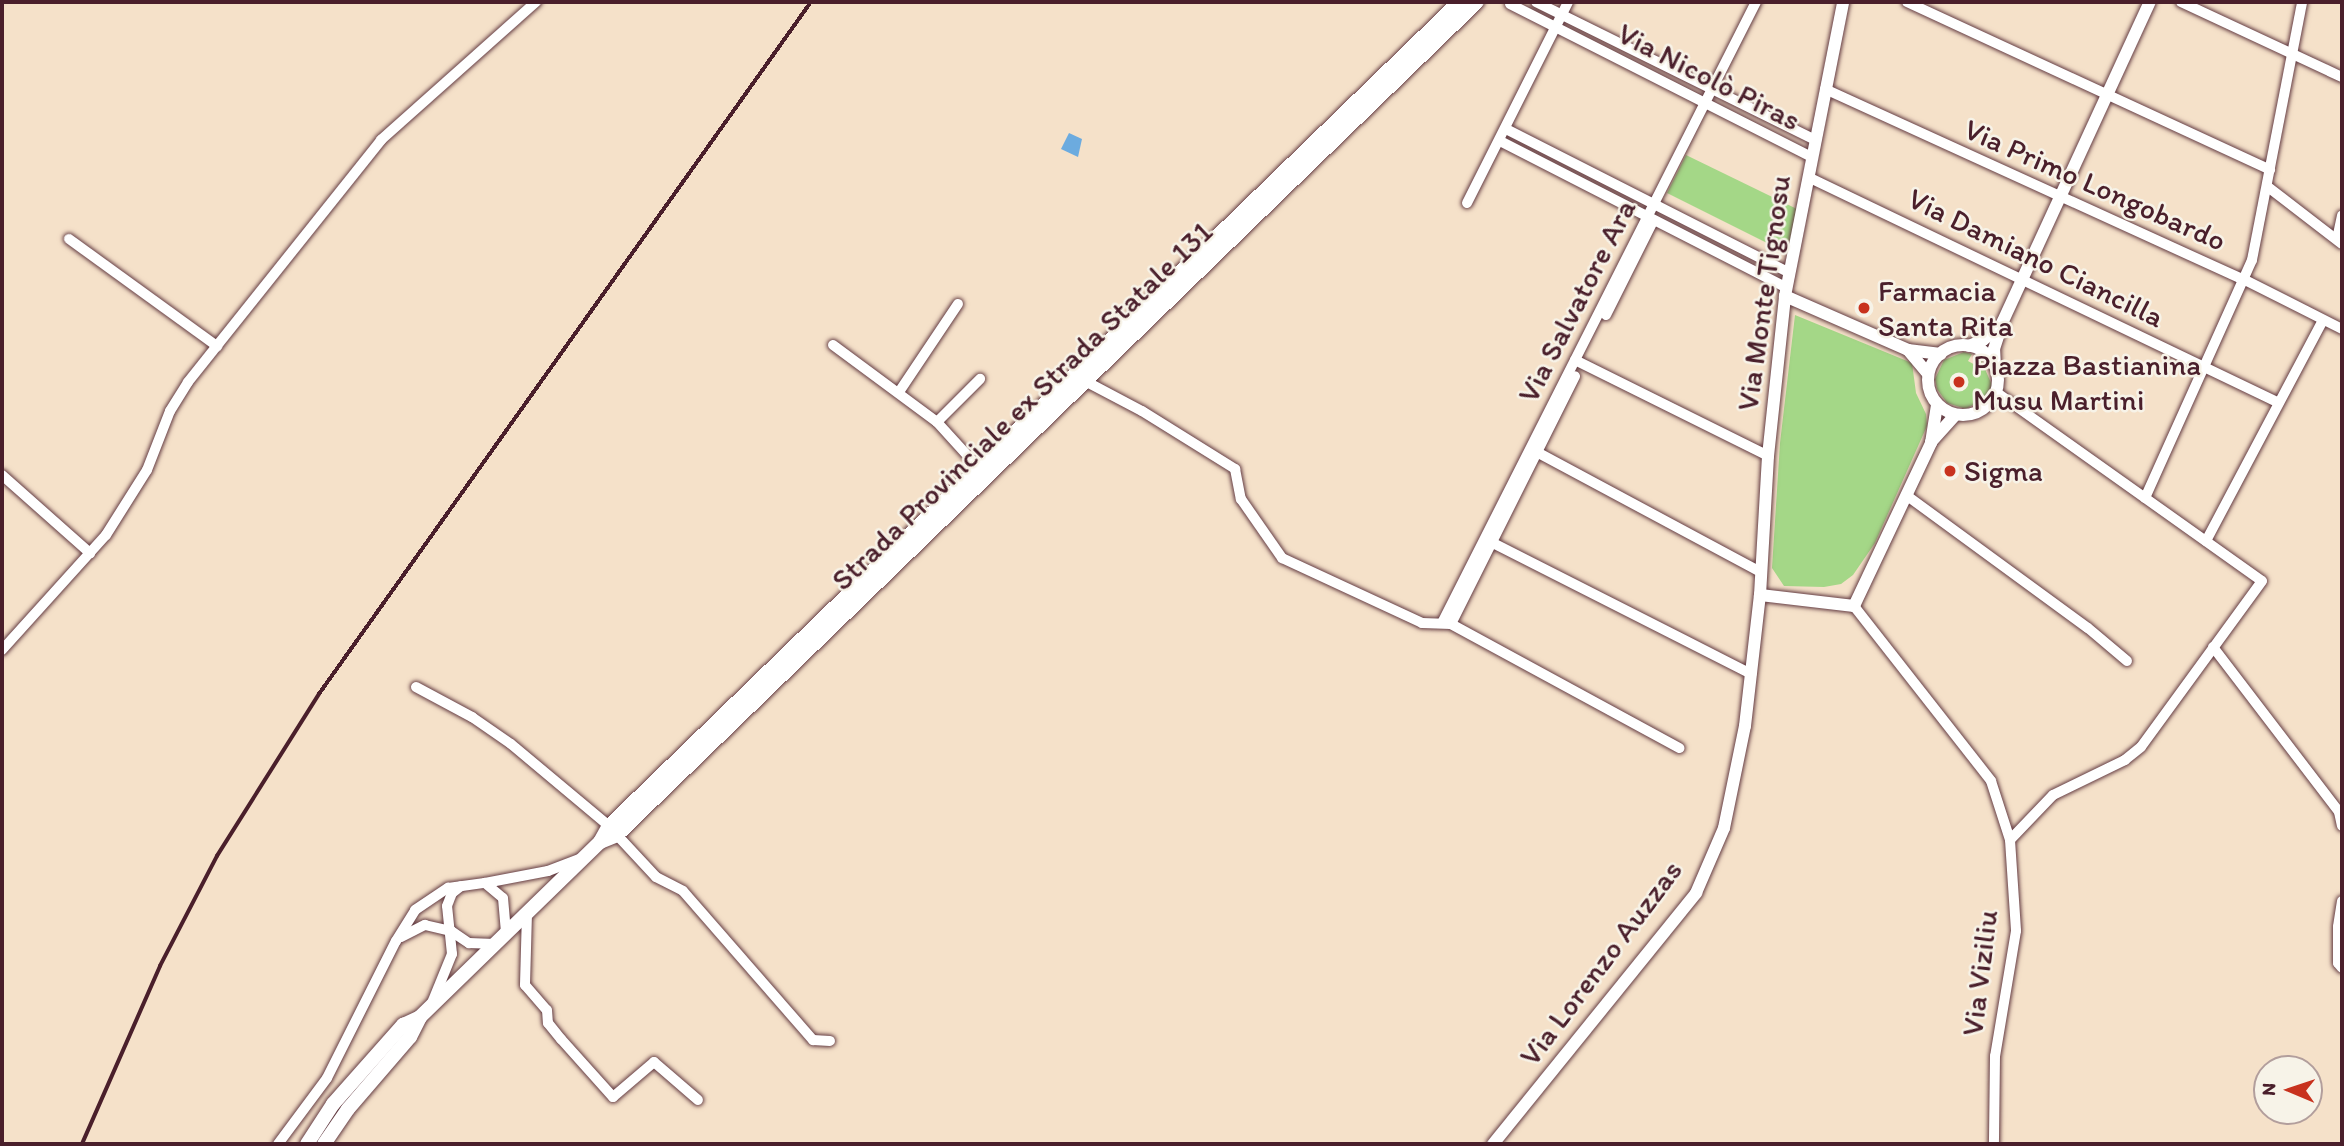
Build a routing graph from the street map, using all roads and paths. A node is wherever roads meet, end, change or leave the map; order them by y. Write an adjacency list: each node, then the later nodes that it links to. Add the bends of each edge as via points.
1 (536, 2): 44 (street, via 381,140)
2 (1459, 2): 64 (main road, Strada Provinciale ex Strada Statale 131)
3 (1477, 2): 54 (main road, Strada Provinciale ex Strada Statale 131)
4 (1536, 2): 14 (street, Via Nicolò Piras)
5 (1568, 2): 14 (street)
6 (1756, 2): 19 (street, Via Salvatore Ara)
7 (1763, 2): 19 (street, Via Salvatore Ara)
8 (1843, 2): 18 (street, Via Monte Tignosu)
9 (1907, 2): 20 (street)
10 (2150, 2): 20 (street)
11 (2181, 2): 16 (street)
12 (2302, 2): 16 (street)
13 (1510, 4): 15 (street, Via Nicolò Piras)
14 (1562, 14): 15 (street); 19 (street, Via Nicolò Piras)
15 (1556, 27): 21 (street, Via Nicolò Piras); 22 (street)
16 (2292, 53): 17 (street); 26 (street)
17 (2342, 76)
18 (1825, 89): 23 (street, Via Monte Tignosu); 29 (street, Via Primo Longobardo)
19 (1716, 91): 21 (street, Via Salvatore Ara); 23 (street, Via Nicolò Piras)
20 (2107, 92): 26 (street); 29 (street)
21 (1708, 104): 25 (street, Via Nicolò Piras); 31 (street, Via Salvatore Ara)
22 (1506, 129): 24 (street); 31 (street)
23 (1815, 140): 25 (street, Via Monte Tignosu)
24 (1500, 141): 30 (street); 33 (street)
25 (1812, 157): 27 (street, Via Monte Tignosu)
26 (2270, 170): 28 (street)
27 (1808, 177): 36 (street, Via Monte Tignosu); 37 (street, Via Damiano Ciancilla)
28 (2268, 187): 35 (street); 38 (street)
29 (2061, 197): 37 (street); 38 (street, Via Primo Longobardo)
30 (1467, 203)
31 (1657, 205): 33 (street, Via Salvatore Ara); 36 (street)
32 (2342, 216): 35 (street)
33 (1651, 218): 39 (street); 49 (street, Via Salvatore Ara)
34 (69, 239): 44 (street)
35 (2339, 242)
36 (1790, 273): 39 (street, Via Monte Tignosu)
37 (2023, 278): 42 (street); 51 (street, Via Damiano Ciancilla)
38 (2245, 280): 41 (street, Via Primo Longobardo); 51 (street)
39 (1786, 292): 47 (street); 63 (street, Via Monte Tignosu)
40 (958, 304): 55 (street)
41 (2323, 320): 43 (street, Via Primo Longobardo); 57 (street)
42 (2002, 324): 46 (street); 50 (street, via 1994,349)
43 (2342, 329)
44 (217, 345): 70 (street, via 170,411 147,470)
45 (833, 345): 55 (street)
46 (1969, 346): 48 (street); 50 (street, via 1984,353)
47 (1908, 351): 48 (street); 52 (street)
48 (1941, 354): 52 (street)
49 (1578, 361): 62 (street, Via Salvatore Ara); 63 (street)
50 (1995, 366): 56 (street)
51 (2205, 366): 57 (street, Via Damiano Ciancilla); 67 (street)
52 (1928, 374): 58 (street)
53 (980, 380): 60 (street)
54 (1085, 381): 74 (street, via 1235,468 1241,499 1282,558 1422,622); 82 (main road, Strada Provinciale ex Strada Statale 131)
55 (899, 392): 60 (street)
56 (1996, 392): 59 (street, via 1980,410); 67 (street)
57 (2279, 403): 68 (street)
58 (1937, 404): 59 (street); 61 (street)
59 (1955, 415): 61 (street)
60 (937, 422): 64 (street)
61 (1931, 443): 66 (street)
62 (1534, 450): 69 (street, Via Salvatore Ara); 71 (street); 74 (street, Via Salvatore Ara)
63 (1768, 456): 71 (street, Via Monte Tignosu)
64 (978, 467): 82 (main road, Strada Provinciale ex Strada Statale 131)
65 (2, 475): 70 (street)
66 (1906, 495): 73 (street); 77 (street)
67 (2144, 498): 68 (street)
68 (2206, 541): 75 (street, via 2262,581)
69 (1492, 542): 74 (street, Via Salvatore Ara); 78 (street)
70 (90, 553): 76 (street)
71 (1761, 572): 72 (street, Via Monte Tignosu)
72 (1759, 595): 73 (street); 78 (street, Via Lorenzo Auzzas)
73 (1854, 606): 83 (street, Via Viziliu, via 1991,781)
74 (1446, 624): 80 (street)
75 (2213, 647): 81 (street, via 2339,812); 83 (street, via 2141,747 2125,760 2053,795)
76 (2, 650)
77 (2127, 661)
78 (1751, 674): 101 (street, Via Lorenzo Auzzas, via 1724,828 1696,893)
79 (416, 687): 82 (street, via 511,744)
80 (1679, 748)
81 (2342, 826)
82 (613, 830): 84 (main road, Strada Provinciale ex Strada Statale 131); 96 (street, via 656,877 683,891 813,1040)
83 (2010, 840): 102 (street, Via Viziliu, via 2016,931 1995,1056)
84 (585, 857): 85 (street, via 548,871); 88 (main road, Strada Provinciale ex Strada Statale 131)
85 (485, 883): 86 (street); 90 (street, via 503,898)
86 (463, 885): 89 (street, via 447,906); 91 (street, via 432,896 415,910)
87 (2342, 901): 93 (street, via 2338,927)
88 (527, 913): 90 (main road, Strada Provinciale ex Strada Statale 131); 97 (street, via 525,985 547,1010 548,1023 561,1040 613,1097 654,1062)
89 (451, 931): 91 (street, via 425,925); 92 (street, via 469,943); 94 (street, via 452,954)
90 (506, 933): 92 (main road, Strada Provinciale ex Strada Statale 131)
91 (396, 940): 98 (street, via 327,1077)
92 (495, 944): 94 (main road, Strada Provinciale ex Strada Statale 131)
93 (2342, 968)
94 (431, 1006): 95 (main road, Strada Provinciale ex Strada Statale 131)
95 (420, 1017): 99 (main road, Strada Provinciale ex Strada Statale 131, via 403,1025 387,1042 333,1104); 100 (main road, Strada Provinciale ex Strada Statale 131, via 410,1037)
96 (830, 1041)
97 (698, 1100)
98 (278, 1144)
99 (307, 1144)
100 (324, 1144)
101 (1493, 1144)
102 (1994, 1144)

